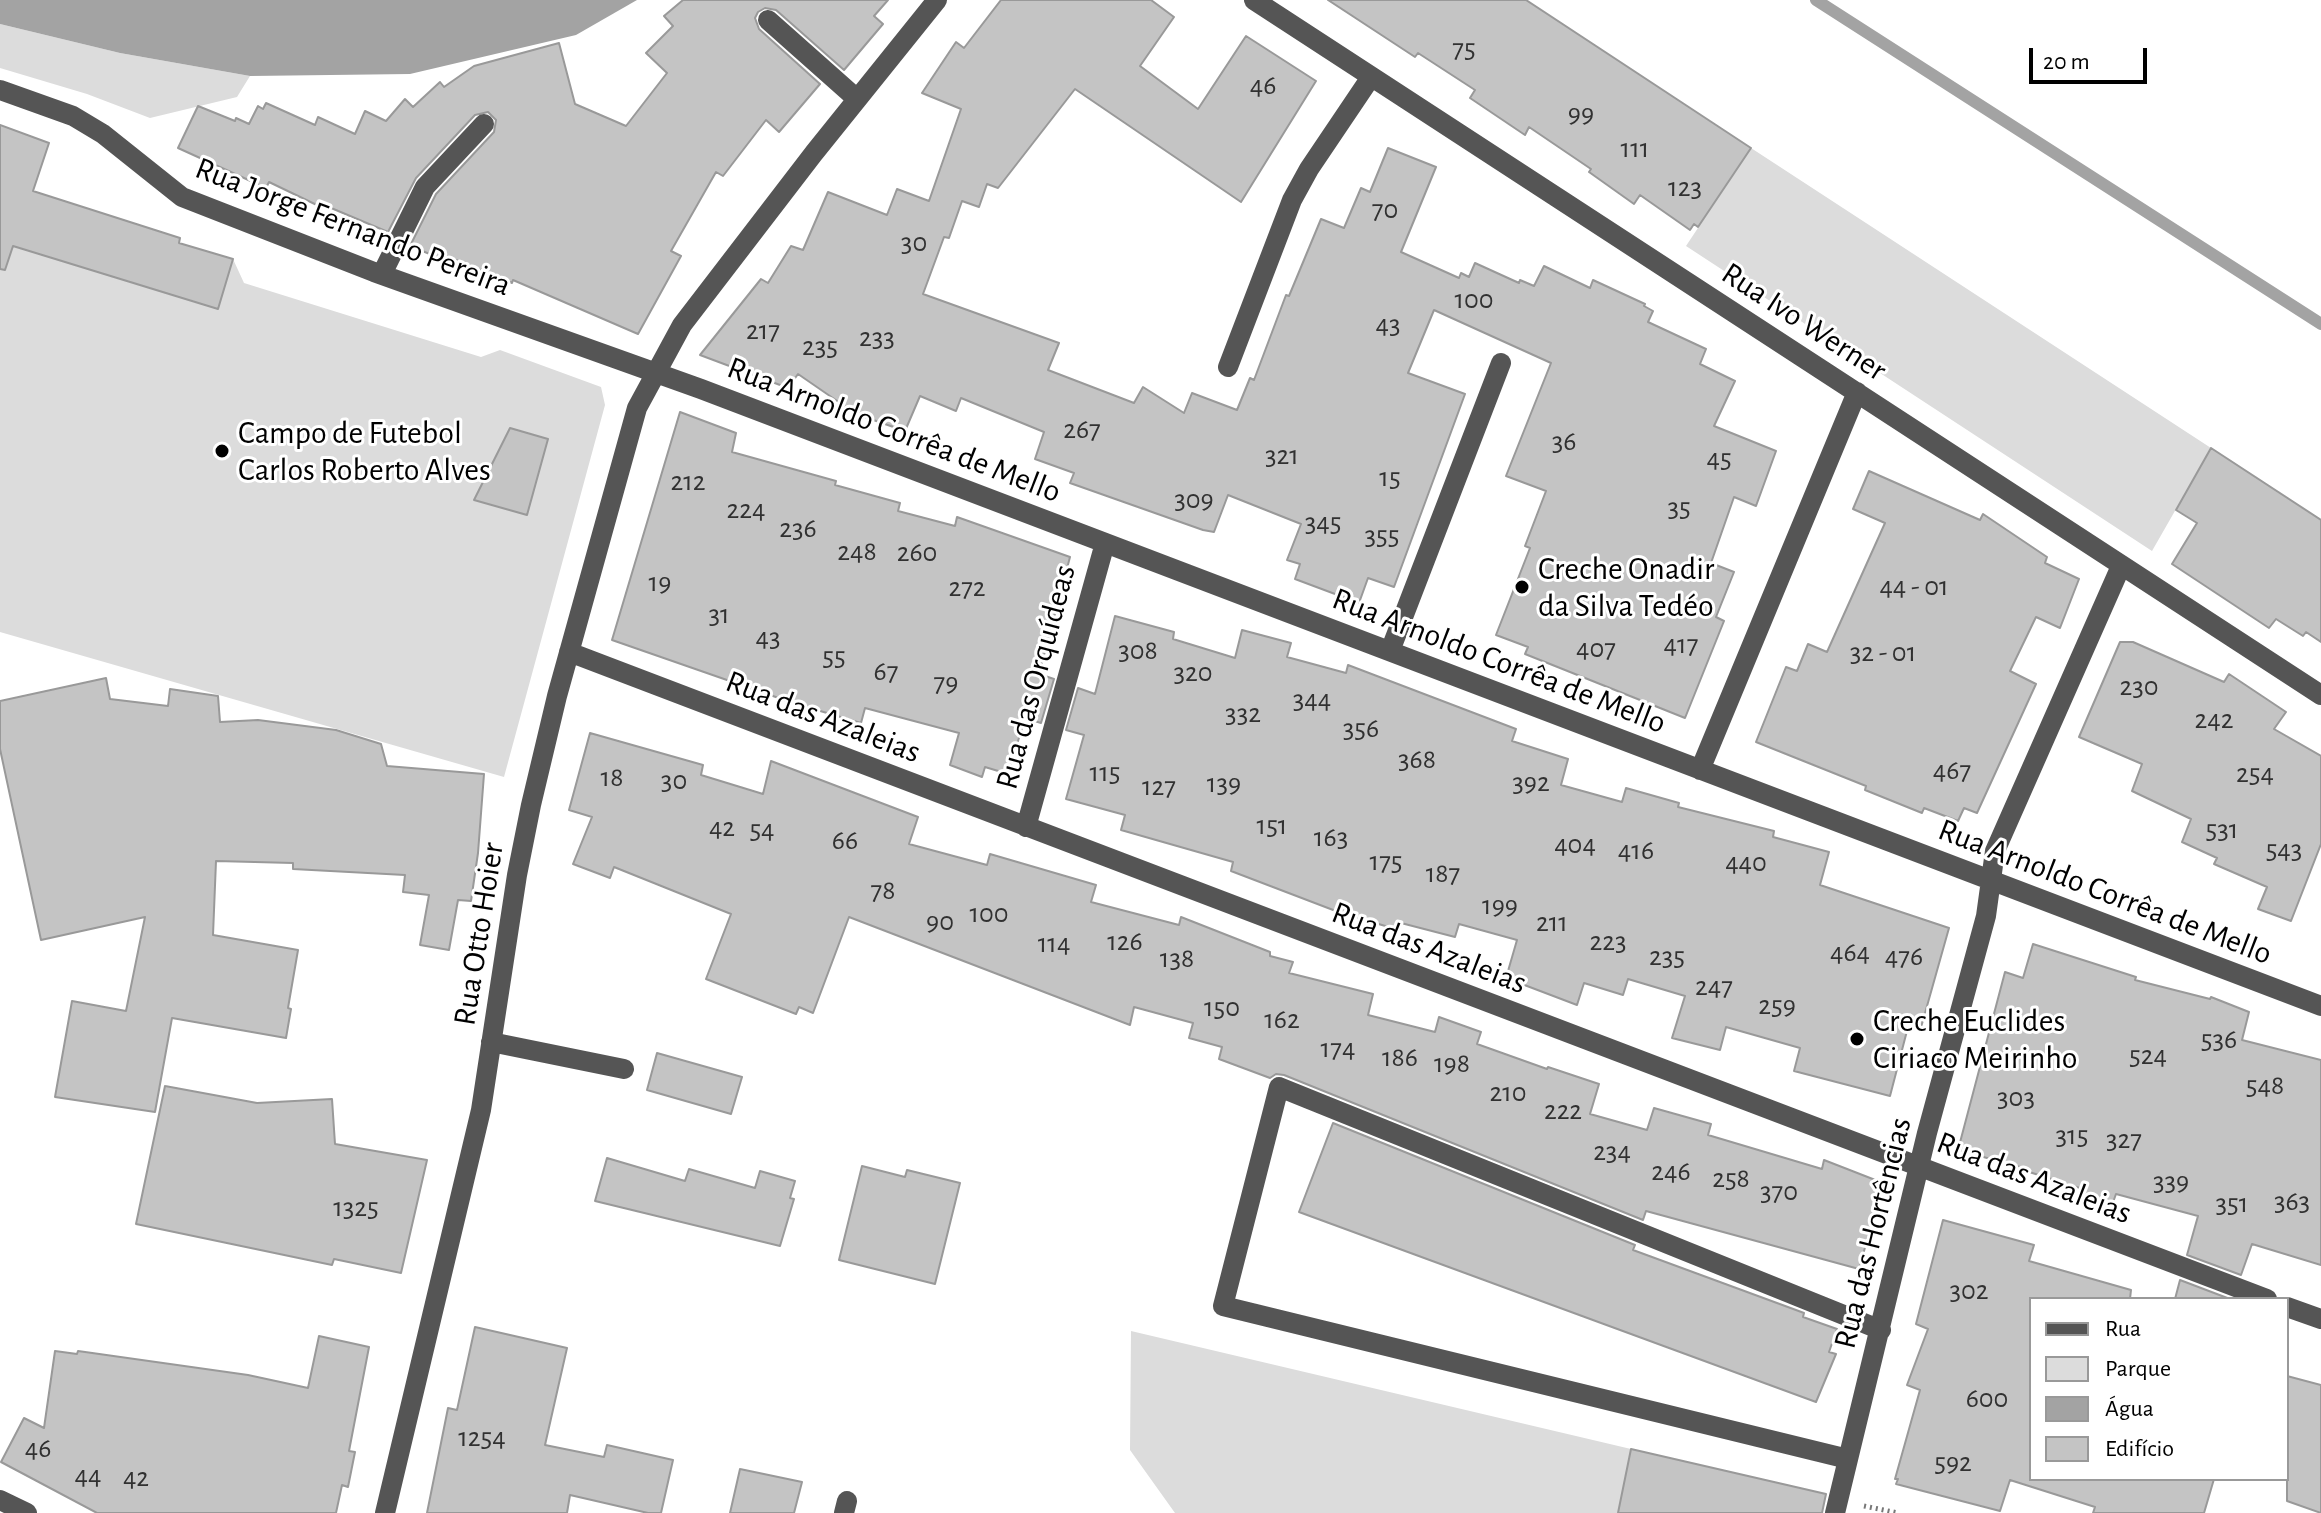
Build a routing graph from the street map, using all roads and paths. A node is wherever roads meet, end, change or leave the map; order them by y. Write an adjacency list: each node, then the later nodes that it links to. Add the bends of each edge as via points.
1 (937, 0): 6 (street, Rua Otto Hoier)
2 (1254, 0): 4 (street, Rua Ivo Werner)
3 (768, 20): 6 (street)
4 (1371, 77): 10 (street, via 1292,200); 12 (street, Rua Ivo Werner)
5 (0, 90): 8 (street, Rua Jorge Fernando Pereira, via 73,116 182,197)
6 (857, 99): 11 (street, Rua Otto Hoier, via 682,325)
7 (484, 124): 8 (street, via 425,187)
8 (382, 274): 11 (street, Rua Jorge Fernando Pereira)
9 (1501, 363): 15 (street)
10 (1228, 367)
11 (656, 372): 13 (street, Rua Arnoldo Corrêa de Mello); 16 (street, Rua Otto Hoier, via 637,408)
12 (1857, 392): 14 (street, Rua Ivo Werner); 18 (street)
13 (1105, 543): 15 (street, Rua Arnoldo Corrêa de Mello); 19 (street, Rua das Orquídeas)
14 (2121, 566): 17 (street, Rua Ivo Werner); 20 (street, Rua das Hortências, via 1995,851)
15 (1390, 651): 18 (street, Rua Arnoldo Corrêa de Mello)
16 (569, 652): 19 (street, Rua das Azaleias); 22 (street, Rua Otto Hoier, via 517,875)
17 (2321, 695)
18 (1700, 770): 20 (street, Rua Arnoldo Corrêa de Mello)
19 (1026, 827): 24 (street, Rua das Azaleias)
20 (1991, 881): 21 (street, Rua Arnoldo Corrêa de Mello); 24 (street, Rua das Hortências)
21 (2321, 1006)
22 (491, 1042): 23 (street); 32 (street, Rua Otto Hoier, via 477,1125)
23 (624, 1069)
24 (1920, 1166): 25 (street, Rua das Azaleias); 28 (street, Rua das Hortências)
25 (2262, 1297)
26 (2289, 1308): 27 (street)
27 (2321, 1319)
28 (1881, 1330): 29 (street, Rua das Hortências); 29 (street, via 1279,1087 1223,1306)
29 (1848, 1459): 33 (street, Rua das Hortências)
30 (0, 1500): 31 (street)
31 (27, 1513)
32 (385, 1513)
33 (1835, 1513)

